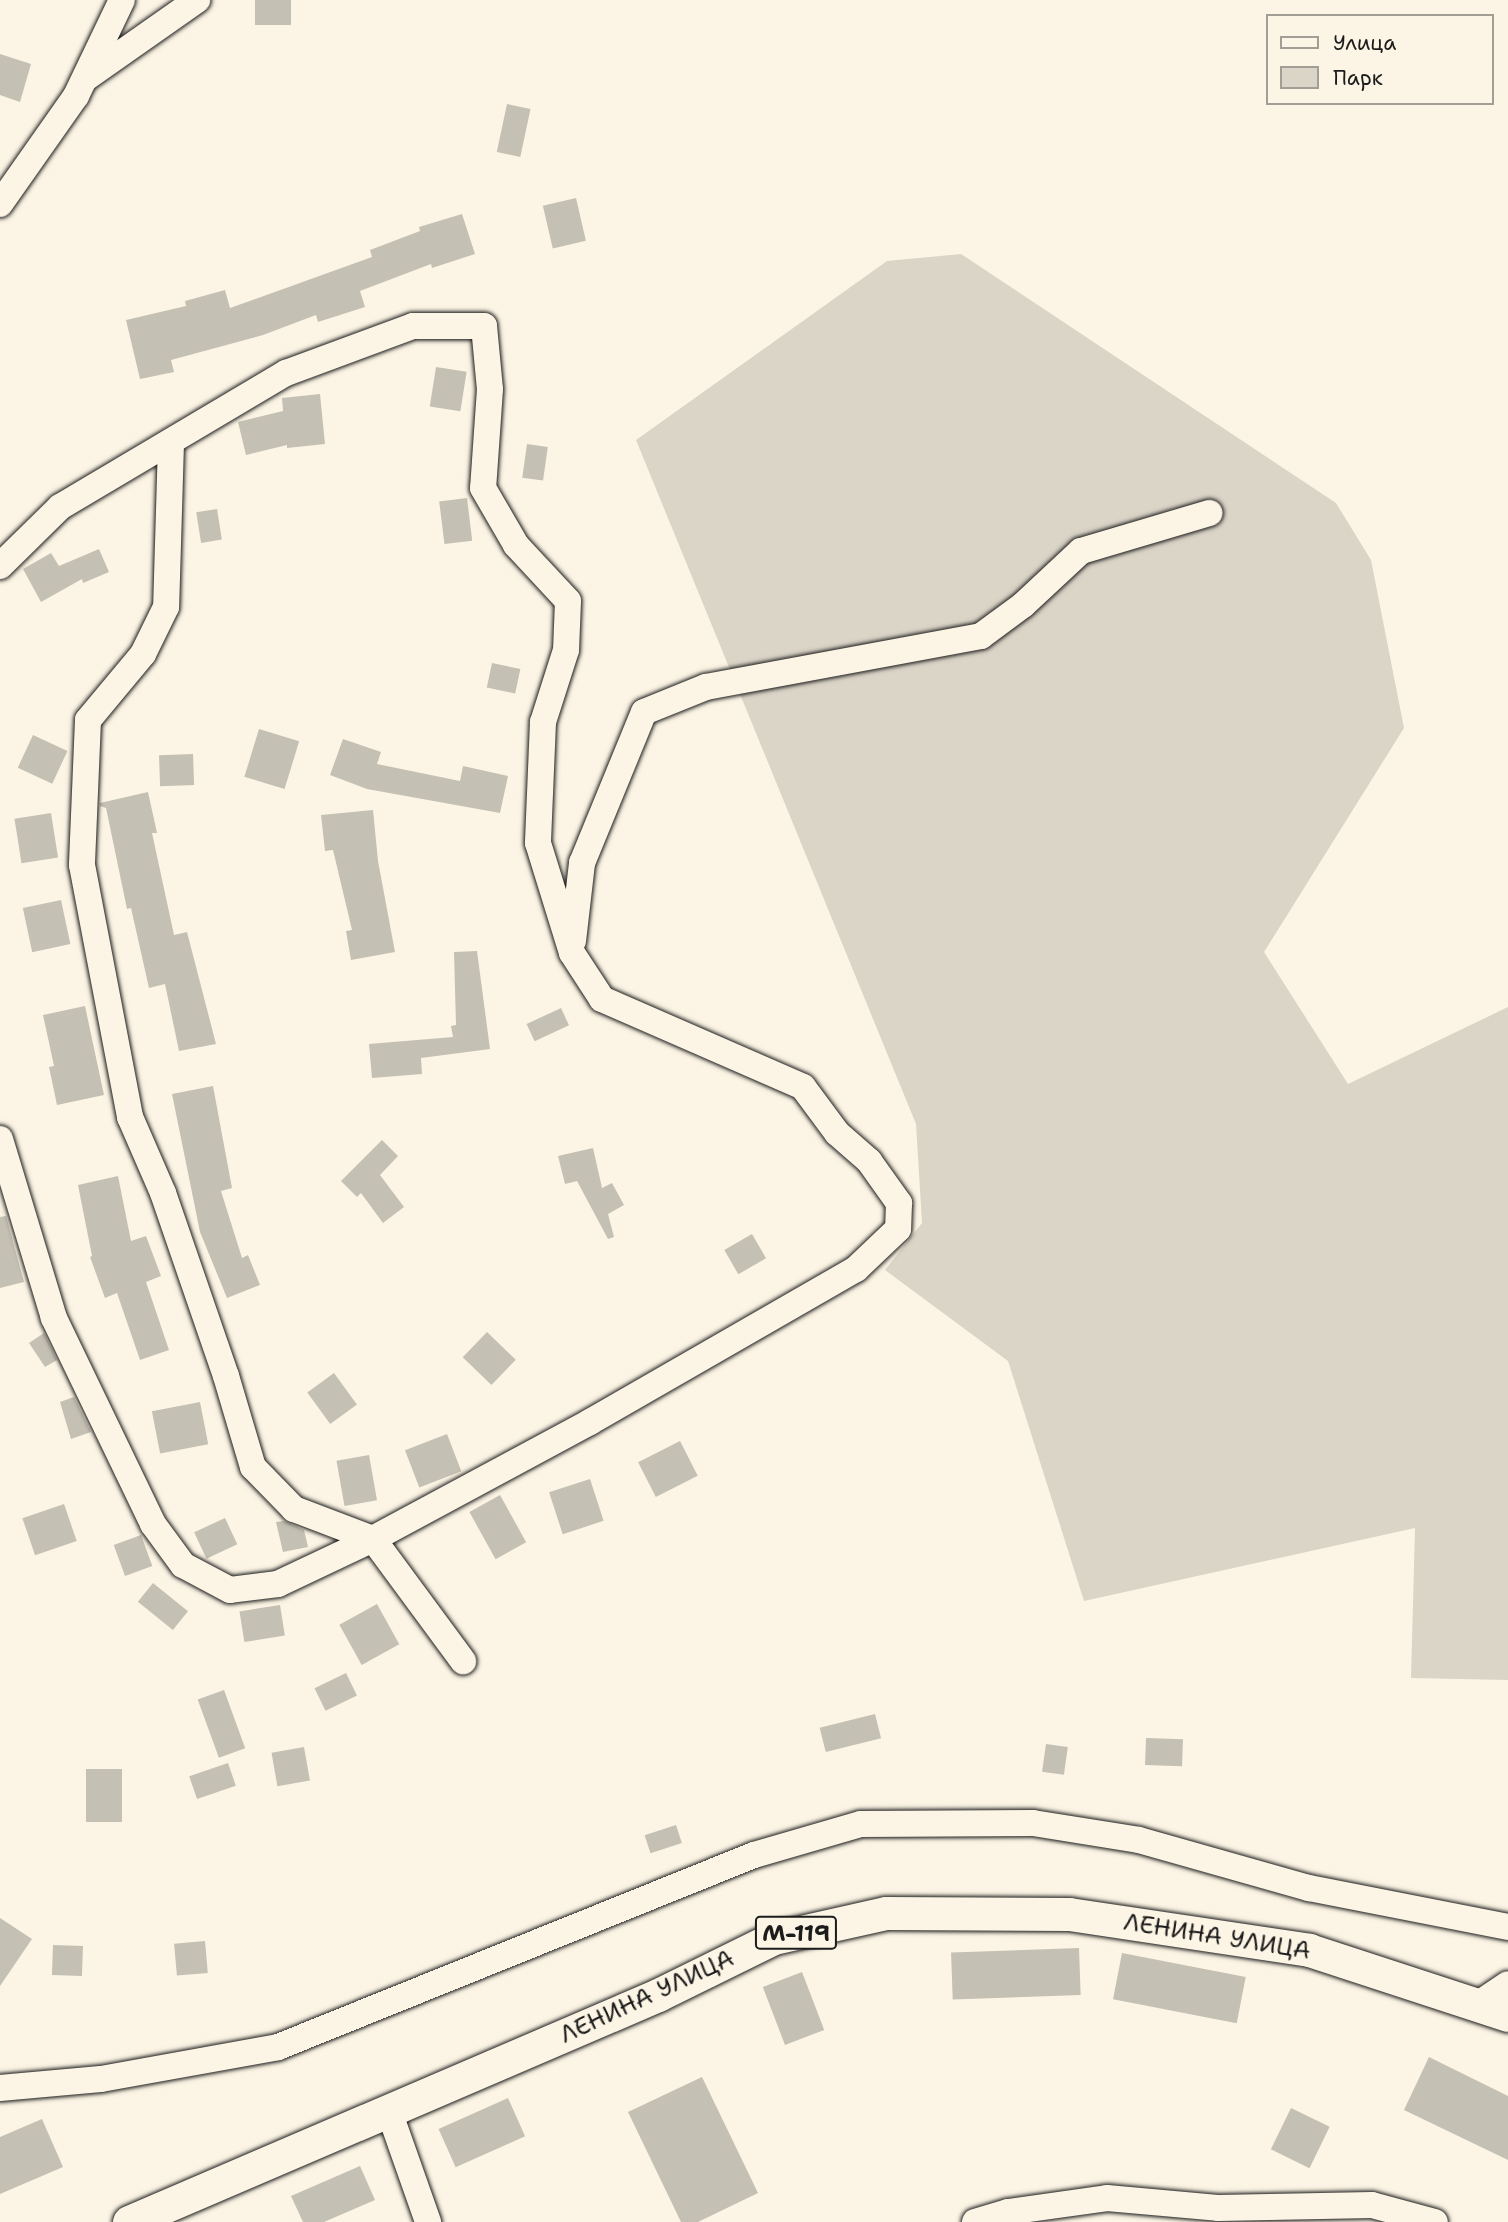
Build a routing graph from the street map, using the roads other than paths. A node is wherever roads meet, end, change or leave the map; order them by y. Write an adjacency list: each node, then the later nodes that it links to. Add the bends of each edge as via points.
1 (122, 0): 3 (street)
2 (197, 0): 3 (street)
3 (84, 79): 4 (street)
4 (0, 204)
5 (171, 443): 7 (street, via 60,508); 8 (street, via 286,373 413,326 484,326 489,389 483,488 516,545 568,601 566,650 543,722 538,843); 10 (street, via 166,607 143,654 88,720 82,865 130,1117 163,1194 253,1467 294,1508)
6 (1209, 513): 8 (street, via 1081,551 1023,605 981,636 706,687 644,712 582,863)
7 (0, 566)
8 (572, 953): 10 (street, via 603,999 803,1087 836,1133 869,1161 899,1203 898,1229 856,1269 590,1422)
9 (0, 1139): 10 (street, via 54,1318 153,1524 183,1565 230,1590 278,1584)
10 (373, 1539): 11 (street)
11 (463, 1661)
12 (1508, 1927): 16 (street, via 1309,1888 1139,1840 1033,1823 861,1824 754,1855 278,2047 100,2079)
13 (1508, 1984): 14 (street)
14 (1477, 2005): 15 (main road, ЛЕНИНА УЛИЦА / М-119); 17 (main road, ЛЕНИНА УЛИЦА / М-119, via 1295,1948 1069,1914 886,1913 774,1938 658,1995)
15 (1508, 2015)
16 (0, 2088)
17 (389, 2111): 19 (main road, ЛЕНИНА УЛИЦА / М-119); 20 (street)
18 (988, 2220): 21 (street, via 1107,2199 1218,2208 1372,2205)
19 (130, 2222)
20 (428, 2222)
21 (1436, 2222)

